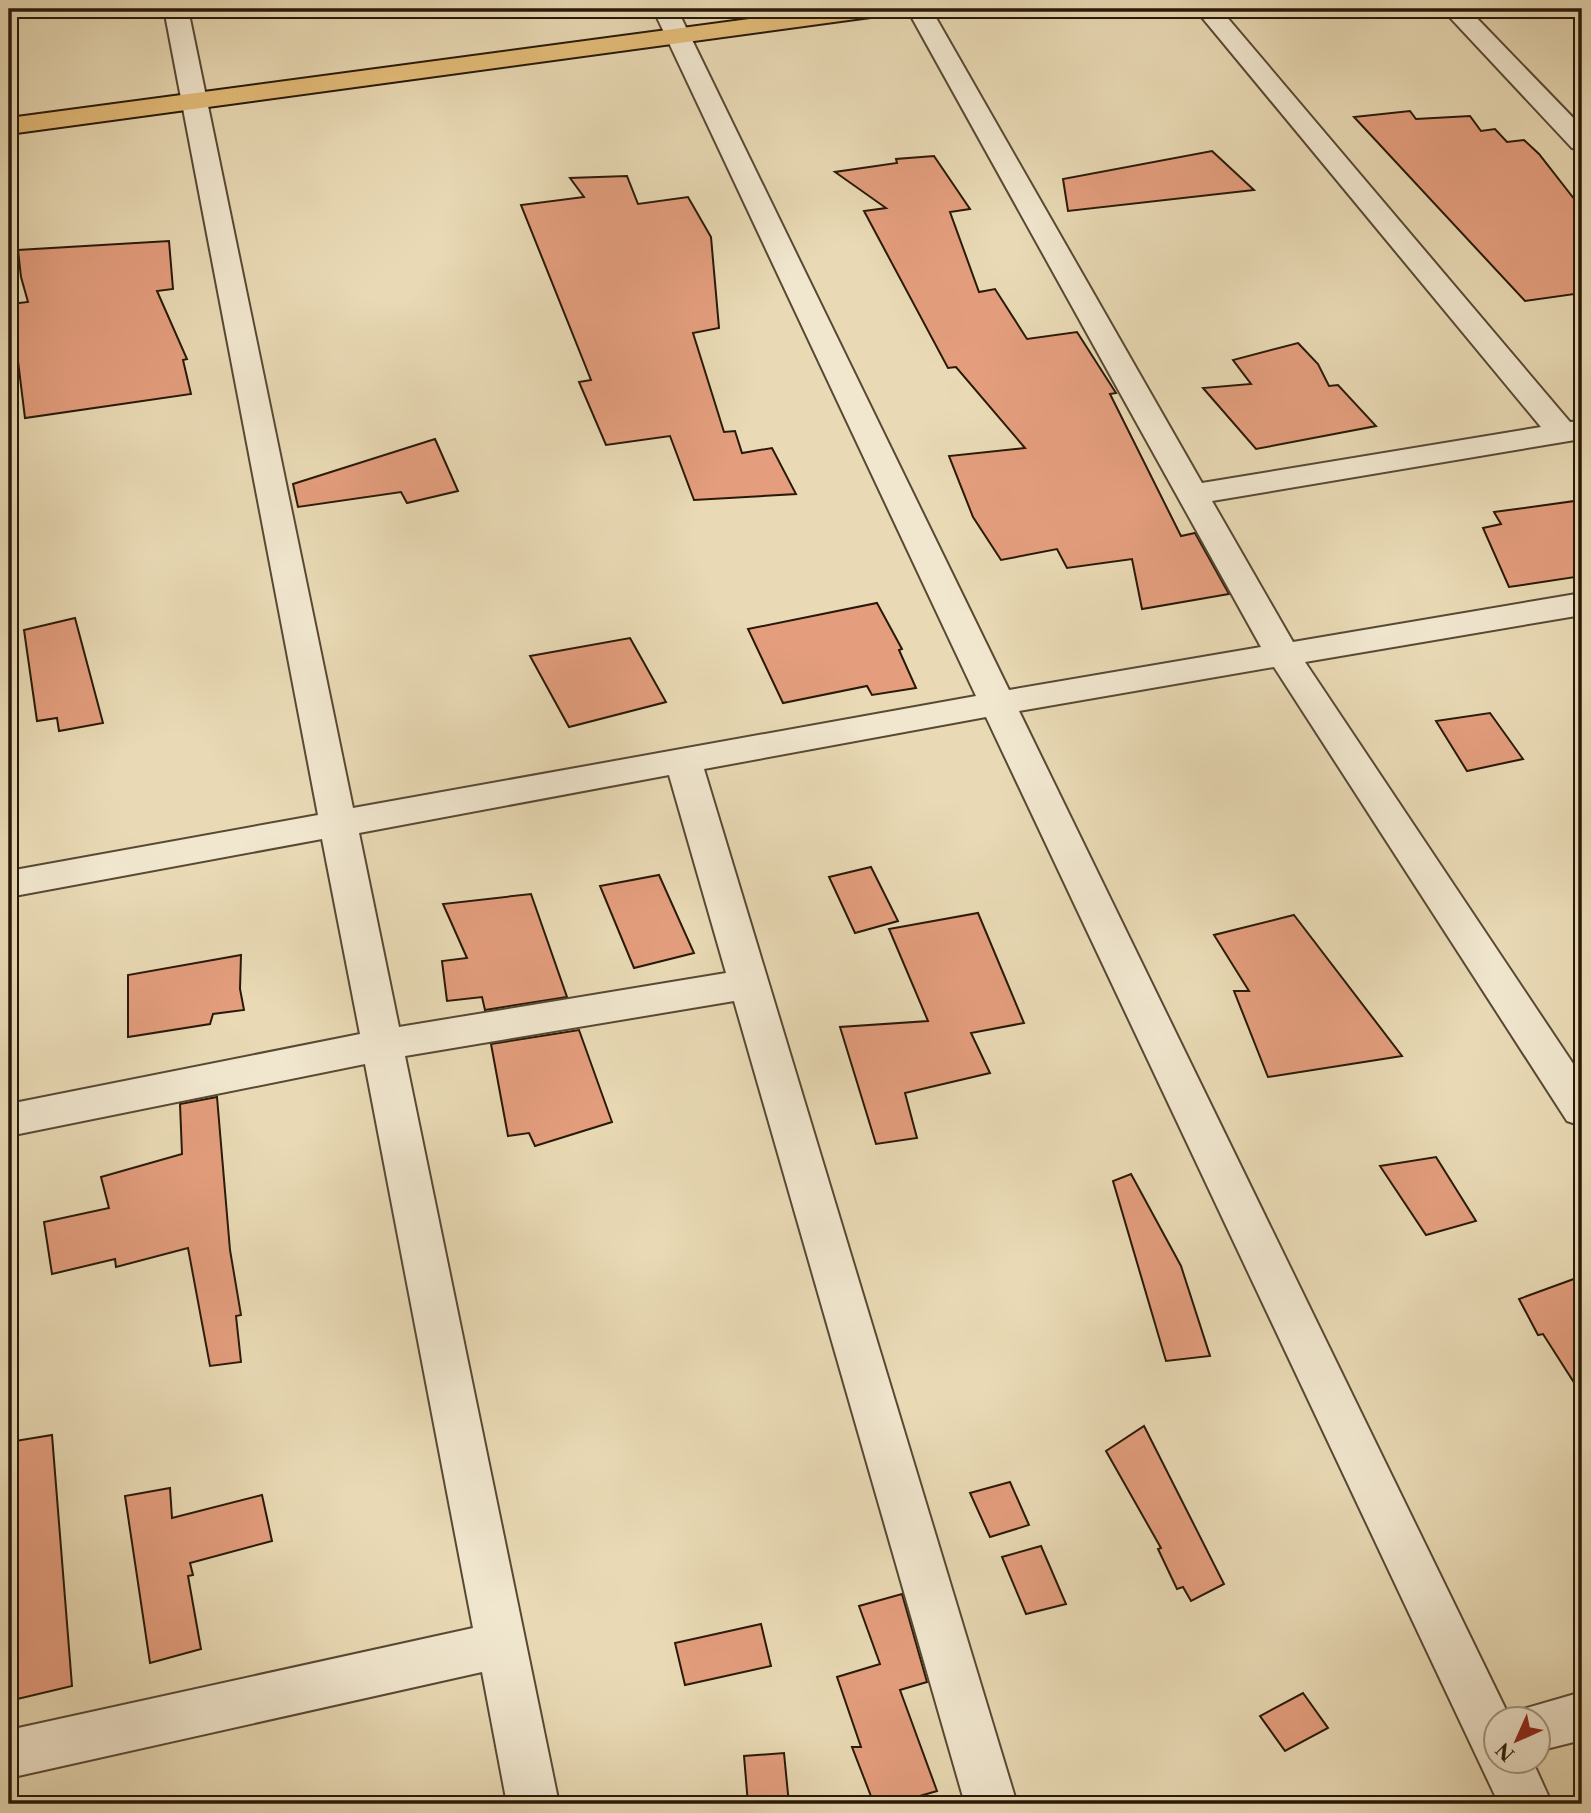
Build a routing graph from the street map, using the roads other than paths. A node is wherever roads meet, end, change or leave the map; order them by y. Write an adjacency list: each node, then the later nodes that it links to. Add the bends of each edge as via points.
1 (176, 9): 7 (street)
2 (878, 9): 6 (main road)
3 (919, 9): 11 (street)
4 (1208, 9): 10 (street)
5 (1454, 9): 9 (street)
6 (671, 22): 7 (main road); 14 (street)
7 (194, 101): 8 (main road); 16 (street)
8 (9, 125)
9 (1582, 142)
10 (1572, 431): 11 (street)
11 (1193, 494): 13 (street)
12 (1582, 604): 13 (street)
13 (1283, 655): 14 (street); 20 (street)
14 (999, 703): 15 (street); 23 (street)
15 (683, 761): 16 (street); 18 (street)
16 (338, 824): 17 (street); 19 (street)
17 (9, 884)
18 (749, 984): 19 (street); 29 (street)
19 (382, 1045): 21 (street); 22 (street)
20 (1582, 1109)
21 (9, 1120)
22 (501, 1645): 26 (street); 28 (street)
23 (1488, 1704)
24 (1582, 1716): 25 (street)
25 (1552, 1726)
26 (9, 1754)
27 (1516, 1774): 30 (street)
28 (533, 1804)
29 (991, 1804)
30 (1526, 1804)

